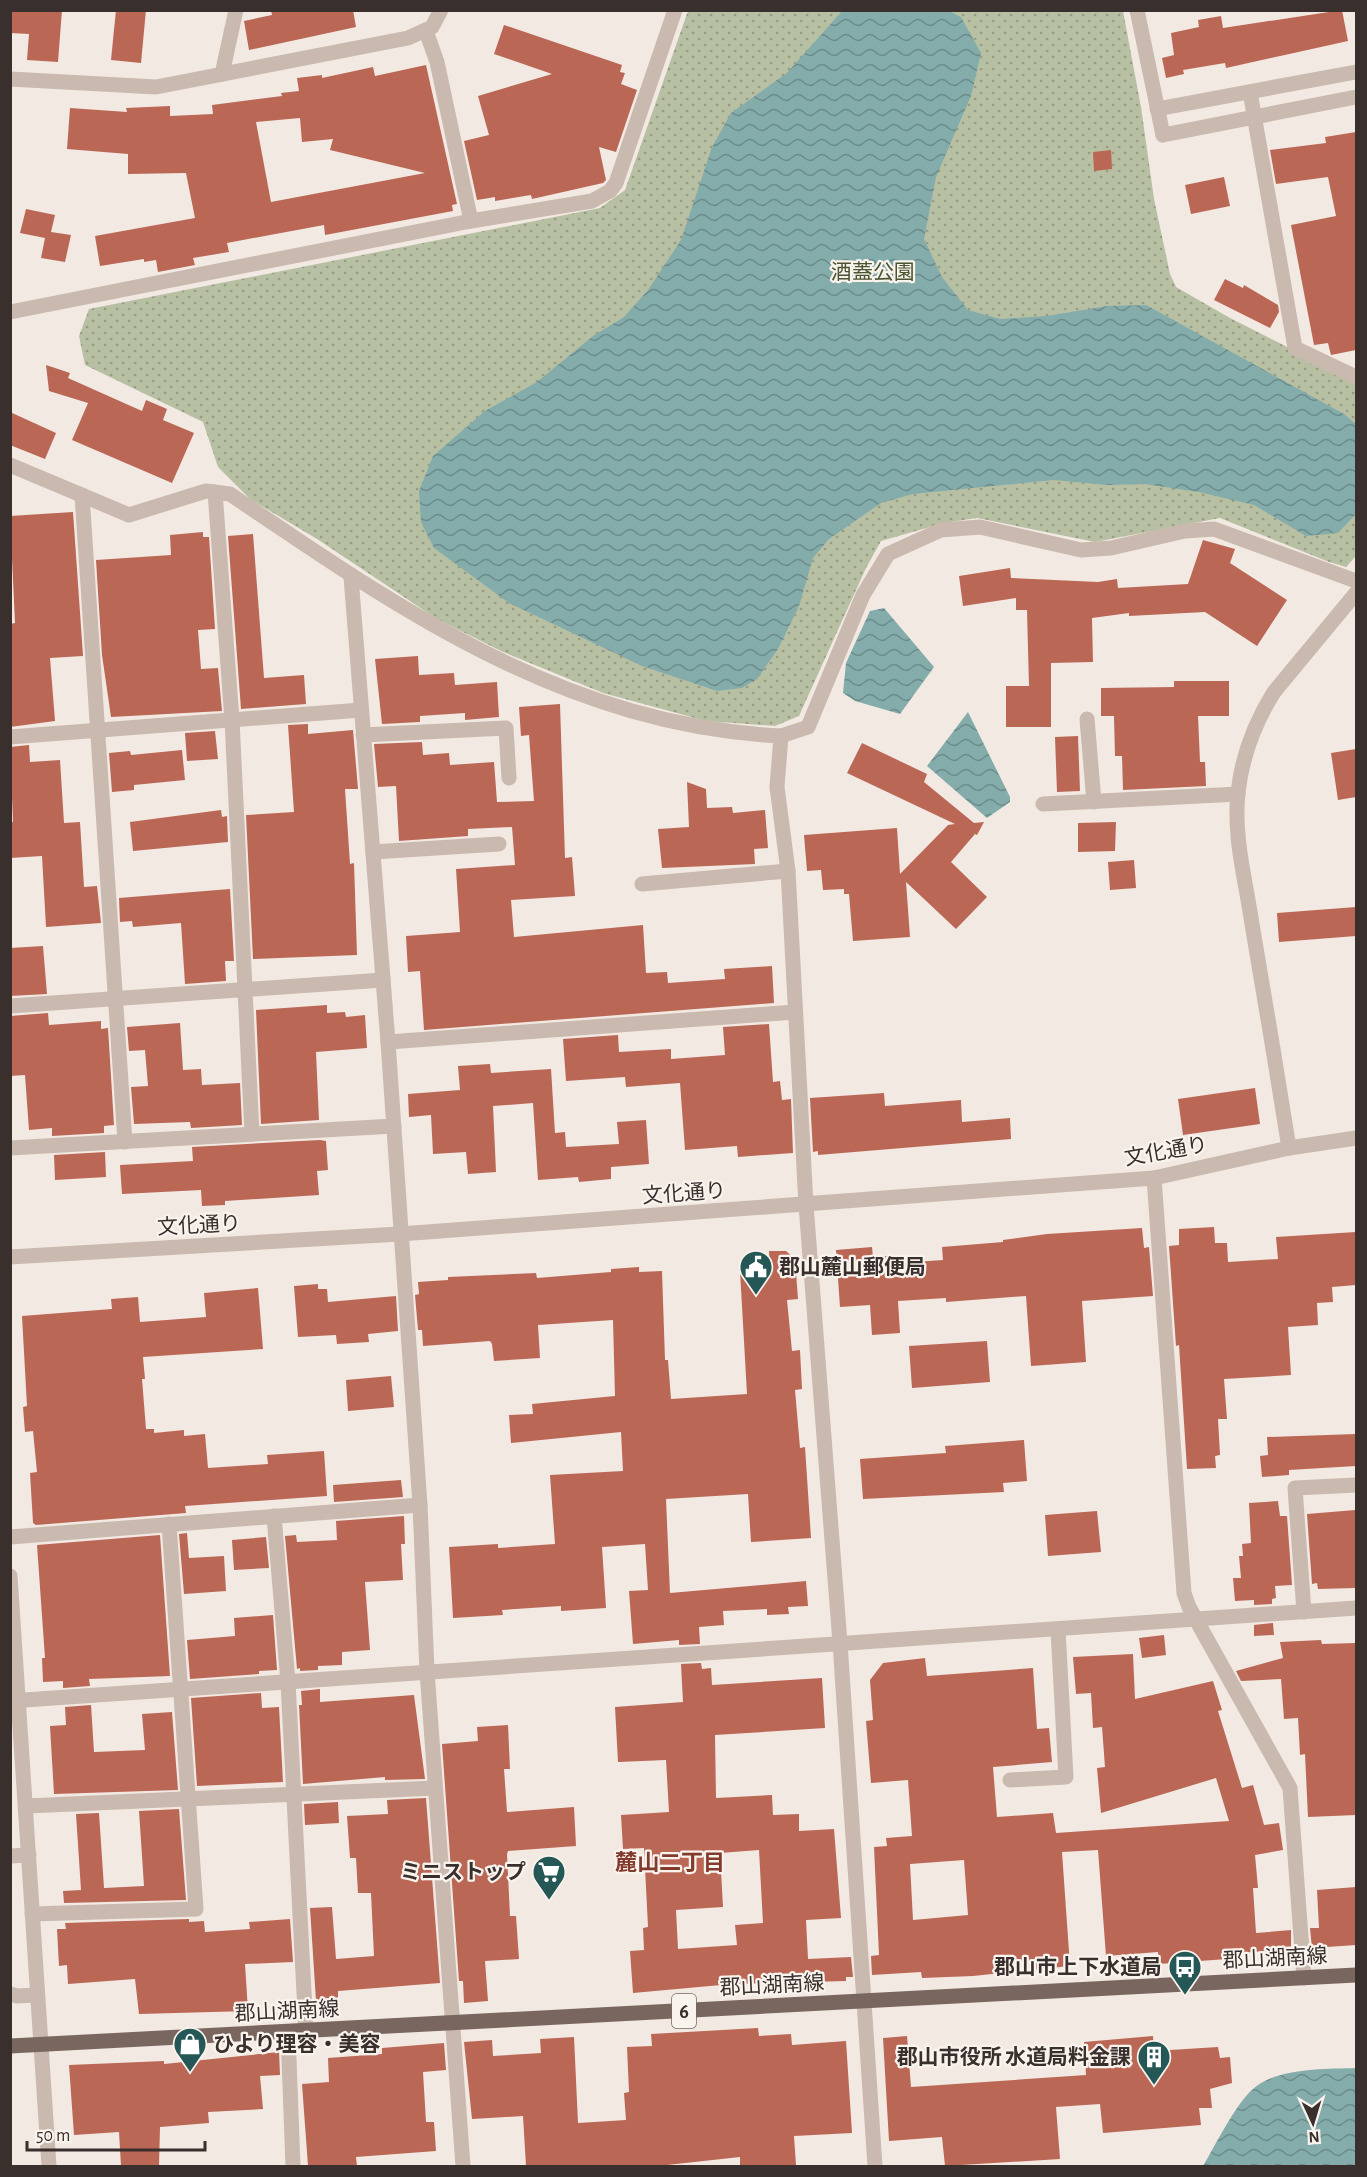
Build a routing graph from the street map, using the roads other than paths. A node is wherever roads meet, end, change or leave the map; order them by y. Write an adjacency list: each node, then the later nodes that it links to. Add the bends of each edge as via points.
1 (236, 10): 7 (street)
2 (441, 10): 5 (street)
3 (675, 10): 13 (street, via 610,191 592,201)
4 (1137, 10): 11 (street)
5 (426, 31): 7 (street, via 408,38); 13 (street, via 437,62)
6 (1356, 72): 9 (street)
7 (222, 74): 8 (street, via 149,87)
8 (10, 79)
9 (1250, 92): 11 (street); 12 (street)
10 (1356, 97): 12 (street)
11 (1157, 109): 12 (street, via 1162,135)
12 (1255, 117): 15 (street, via 1295,348)
13 (471, 221): 14 (street)
14 (10, 312)
15 (1356, 377)
16 (10, 465): 18 (street)
17 (215, 492): 18 (street, via 206,491 129,515); 19 (street, via 230,494); 24 (street)
18 (82, 495): 25 (street)
19 (351, 577): 22 (street); 27 (street, via 426,623 508,666 605,704 693,727)
20 (1356, 581): 27 (street, via 1214,529 1081,550 980,526 941,530 888,554 863,595 808,727)
21 (1356, 593): 30 (street, via 1265,707 1249,739)
22 (361, 710): 24 (street); 26 (street)
23 (1087, 719): 31 (street)
24 (232, 720): 25 (street); 38 (street)
25 (99, 729): 28 (street); 39 (street)
26 (363, 735): 29 (street, via 506,728); 34 (street)
27 (782, 736): 35 (street, via 777,787)
28 (10, 737)
29 (509, 778)
30 (1238, 794): 31 (street); 48 (street, via 1243,868)
31 (1094, 802): 32 (street)
32 (1042, 804)
33 (499, 844): 34 (street)
34 (372, 852): 37 (street)
35 (788, 871): 36 (street); 41 (street)
36 (642, 884)
37 (383, 980): 38 (street); 42 (street)
38 (245, 990): 39 (street); 44 (street)
39 (116, 999): 40 (street); 46 (street)
40 (10, 1006)
41 (795, 1012): 42 (street); 50 (street)
42 (388, 1042): 43 (street)
43 (394, 1126): 44 (street); 51 (street)
44 (252, 1134): 46 (street)
45 (1356, 1138): 48 (street, 文化通り)
46 (125, 1142): 47 (street)
47 (10, 1148)
48 (1289, 1148): 49 (street, 文化通り)
49 (1154, 1178): 50 (street, 文化通り); 61 (street, via 1184,1593)
50 (806, 1205): 51 (street, 文化通り); 63 (street)
51 (400, 1234): 52 (street, 文化通り); 54 (street)
52 (10, 1257)
53 (1356, 1485): 60 (street, via 1295,1488)
54 (420, 1505): 55 (street); 64 (street)
55 (274, 1516): 56 (street); 65 (street)
56 (169, 1524): 57 (street); 66 (street)
57 (10, 1537)
58 (10, 1576): 67 (street)
59 (1356, 1608): 60 (street)
60 (1304, 1612): 61 (street)
61 (1196, 1619): 62 (street); 77 (street, via 1290,1788)
62 (1058, 1630): 63 (street); 68 (street, via 1066,1777)
63 (840, 1643): 64 (street); 80 (street)
64 (427, 1671): 65 (street); 69 (street)
65 (288, 1682): 66 (street); 70 (street)
66 (182, 1689): 67 (street); 71 (street)
67 (14, 1701): 72 (street)
68 (1010, 1780)
69 (435, 1788): 70 (street); 81 (street)
70 (294, 1794): 71 (street); 82 (street)
71 (189, 1799): 72 (street); 75 (street, via 196,1910)
72 (26, 1806): 73 (street)
73 (29, 1855): 74 (street); 75 (street)
74 (10, 1856)
75 (32, 1914): 79 (street)
76 (1356, 1975): 77 (main road, 郡山湖南線 / 6)
77 (1304, 1978): 80 (main road, 郡山湖南線 / 6)
78 (10, 1994): 79 (street)
79 (37, 1995): 84 (street)
80 (862, 2001): 81 (main road, 郡山湖南線 / 6); 89 (street)
81 (453, 2023): 82 (main road, 郡山湖南線 / 6); 88 (street)
82 (306, 2031): 83 (main road, 郡山湖南線 / 6)
83 (288, 2032): 84 (main road, 郡山湖南線 / 6); 87 (street)
84 (40, 2044): 85 (main road, 郡山湖南線 / 6); 86 (street)
85 (10, 2046)
86 (49, 2166)
87 (293, 2166)
88 (463, 2166)
89 (875, 2166)

